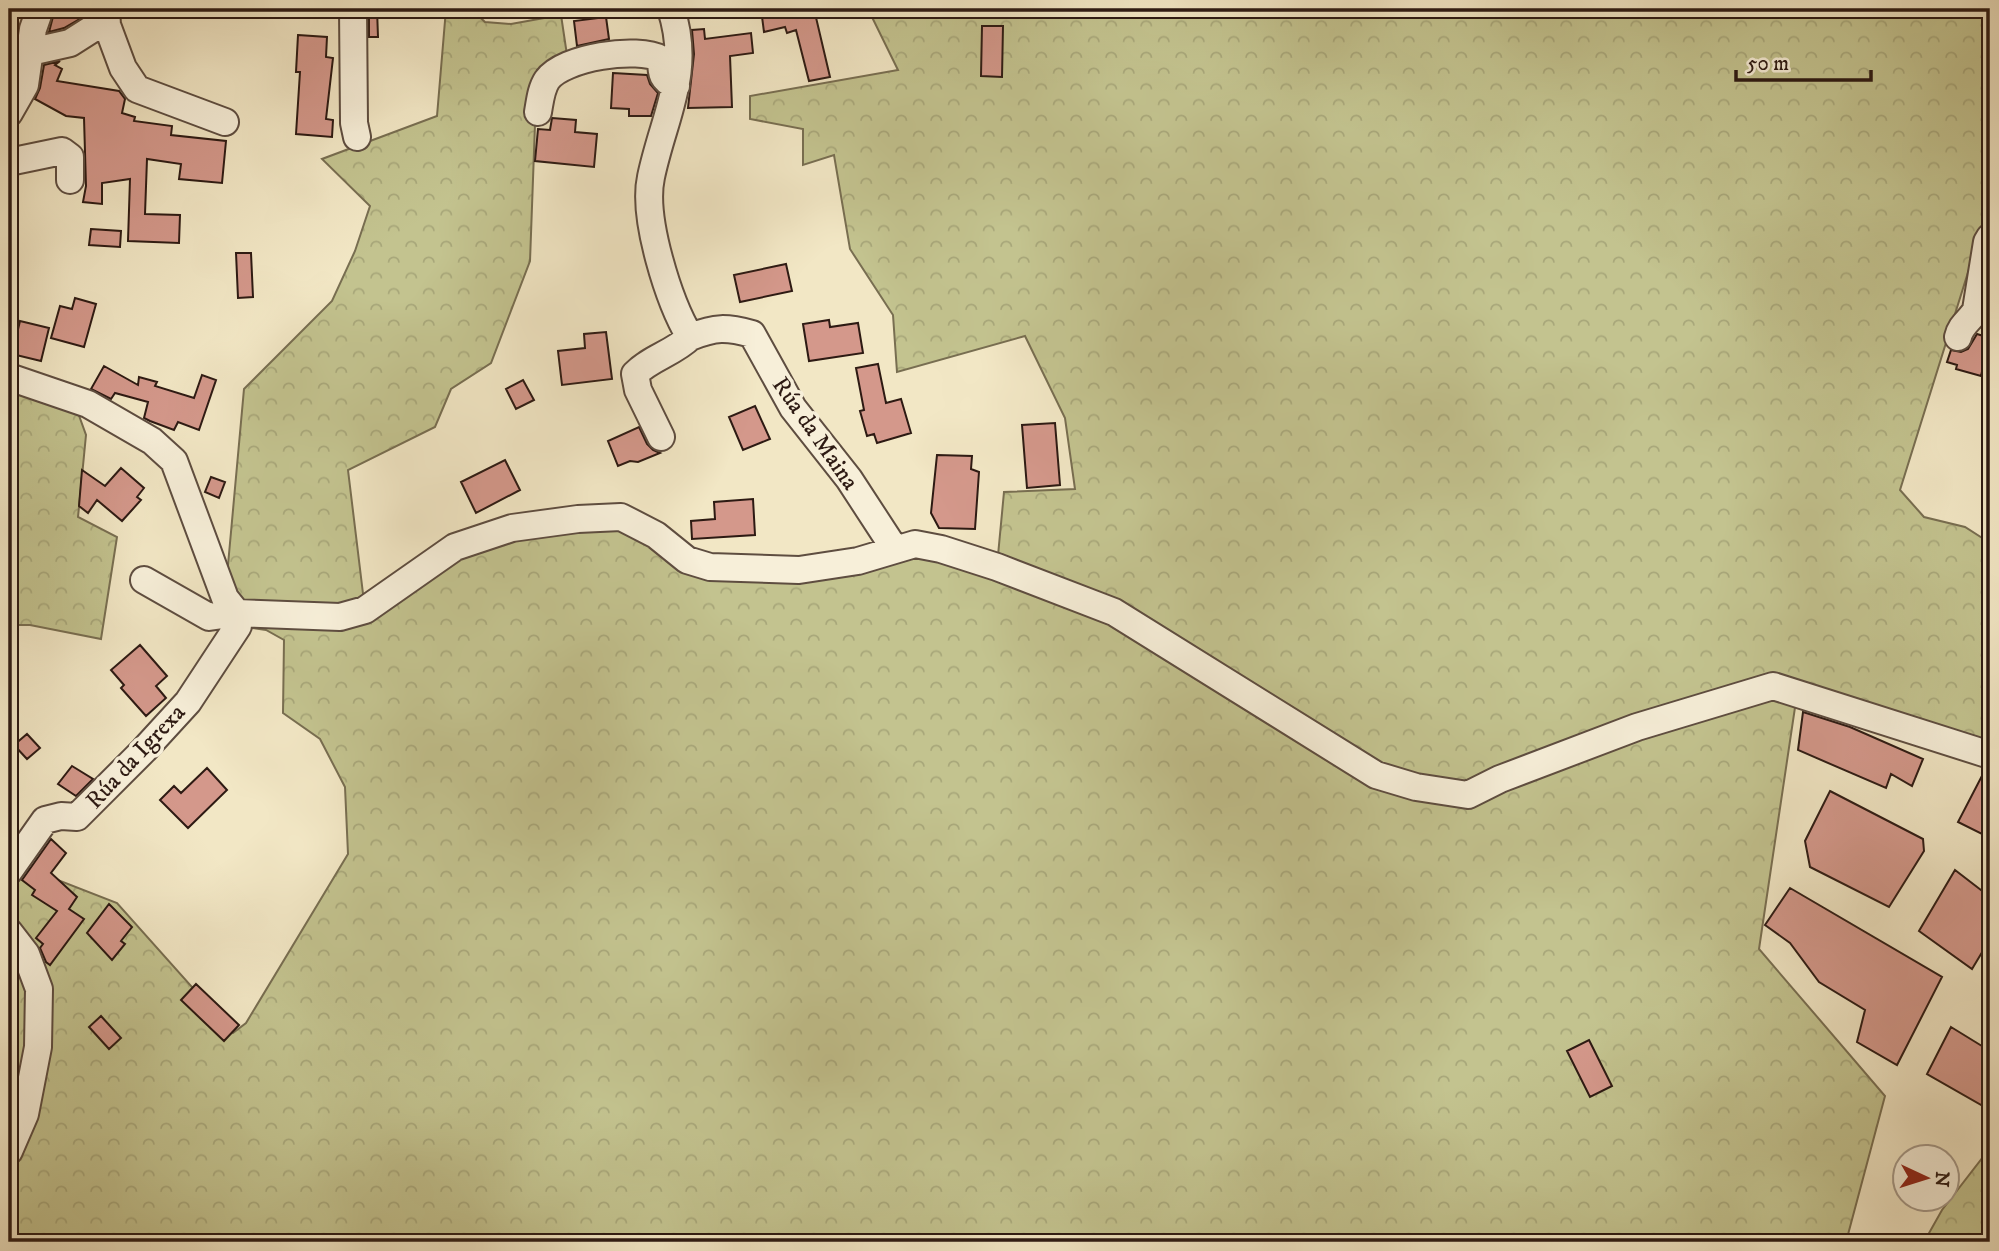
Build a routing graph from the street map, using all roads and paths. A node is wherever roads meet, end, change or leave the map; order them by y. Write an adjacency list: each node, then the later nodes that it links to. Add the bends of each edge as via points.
1 (40, 9): 5 (street)
2 (353, 9): 10 (street)
3 (671, 9): 6 (street, via 680,60)
4 (106, 17): 5 (street, via 70,43); 9 (street, via 123,68 136,89)
5 (30, 52): 8 (street, via 25,85)
6 (676, 86): 7 (street, via 665,81 661,59 652,54 590,58 548,77); 14 (street, via 650,179 650,220 678,317)
7 (538, 111)
8 (9, 113)
9 (225, 122)
10 (357, 137)
11 (9, 162): 12 (street, via 62,151 70,157)
12 (70, 180)
13 (1990, 237): 15 (street, via 1976,310 1963,323)
14 (690, 337): 17 (street, Rúa da Maina, via 635,374); 18 (street, Rúa da Maina, via 713,328 752,334 793,408 849,479)
15 (1958, 337)
16 (9, 377): 20 (street, via 88,404 152,441 174,461 225,598)
17 (661, 437)
18 (894, 548): 20 (street, via 858,561 799,570 710,567 687,560 656,535 621,517 578,519 512,528 455,547 365,610 340,617); 21 (street, via 915,544 941,549 1114,612 1376,775 1416,787 1468,795 1637,727 1773,686)
19 (144, 580): 20 (street, via 209,617)
20 (237, 613): 22 (street, Rúa da Igrexa, via 238,626 188,702 77,817 45,820)
21 (1990, 755)
22 (9, 871)
23 (9, 932): 24 (street, via 26,954 38,989 38,1047 25,1114)
24 (9, 1151)

